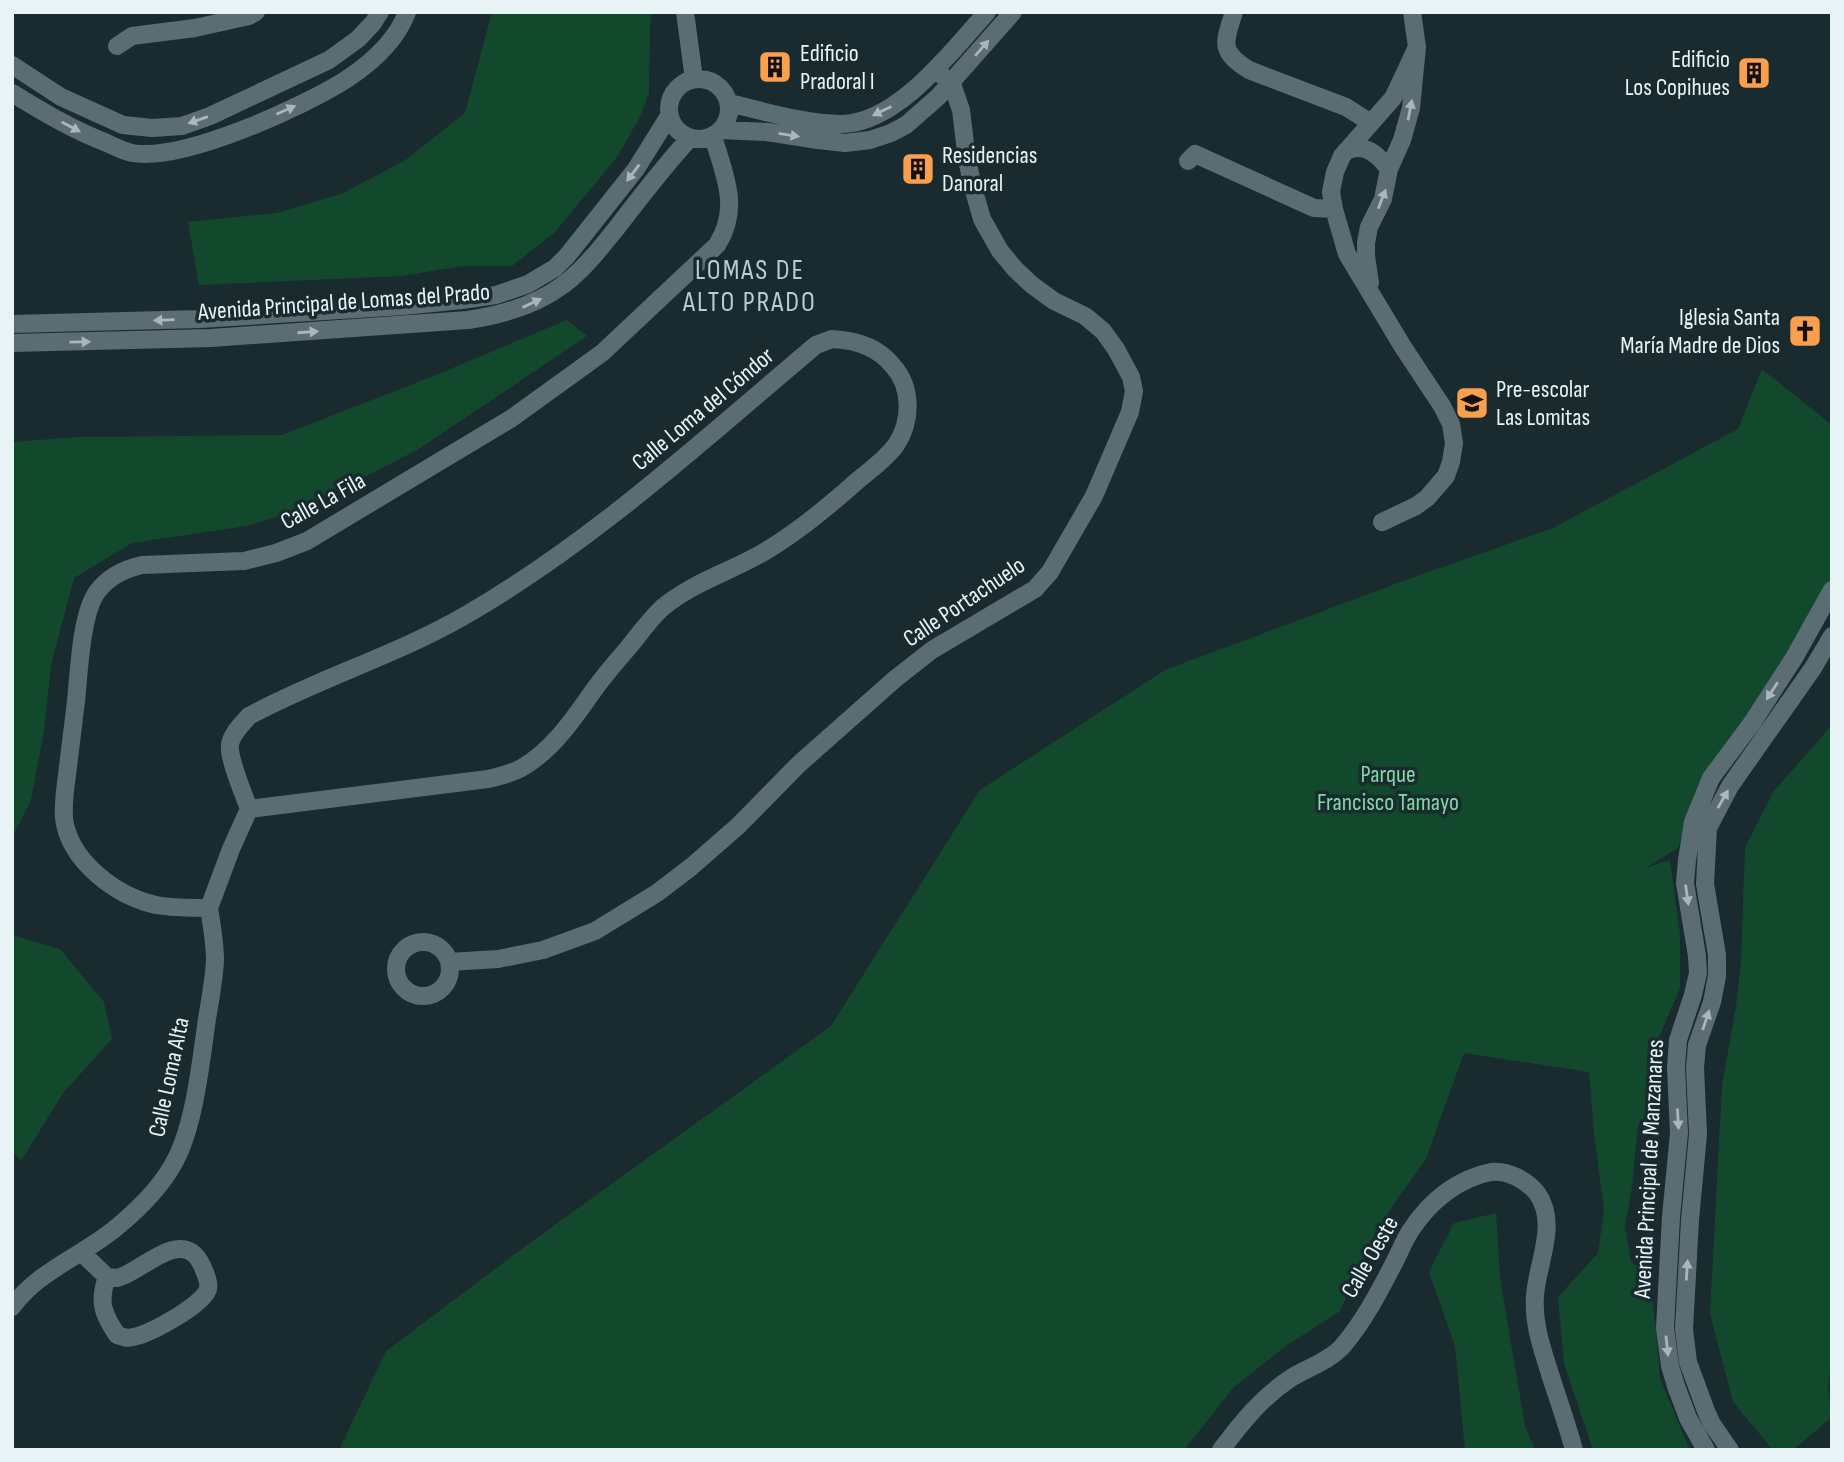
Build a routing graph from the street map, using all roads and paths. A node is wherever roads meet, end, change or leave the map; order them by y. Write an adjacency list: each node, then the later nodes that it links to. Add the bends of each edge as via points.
1 (256, 12): 9 (street, via 195,28 132,36)
2 (380, 12): 11 (street, one-way to 11, via 358,39 329,60 182,126 123,125 61,97)
3 (407, 12): 15 (street, one-way to 3, via 118,148 146,154 176,150 235,133 348,78 382,50)
4 (685, 12): 13 (street)
5 (987, 12): 12 (street)
6 (1013, 12): 14 (street, one-way to 6)
7 (1234, 12): 18 (street, via 1226,46 1240,64 1346,107)
8 (1412, 12): 10 (street)
9 (117, 46)
10 (1416, 47): 18 (street, via 1393,98); 23 (street, one-way to 10, via 1411,108)
11 (12, 65)
12 (936, 70): 14 (street); 16 (street, one-way to 16, via 893,106 844,124)
13 (694, 79): 16 (street, via 713,81); 17 (street, Avenida Principal de Lomas del Prado, via 674,92)
14 (952, 84): 19 (street, one-way to 14, via 870,140 906,125); 37 (street, Calle Portachuelo, via 982,219 1000,251 1032,285 1103,331 1131,377 1130,412 1069,541 1035,589 932,650 904,672 799,764 738,826 657,893 595,931 543,950)
15 (12, 93)
16 (729, 103): 19 (street, via 727,122)
17 (669, 116): 20 (street, via 676,130); 27 (street, Avenida Principal de Lomas del Prado, one-way to 27, via 636,169 567,256 544,275 510,291 390,307)
18 (1371, 123): 21 (street)
19 (717, 133): 20 (street, via 705,139); 36 (street, Calle La Fila, via 730,202 725,232 717,245 602,353 512,418 307,541 244,561 129,568 106,582 90,603 64,802 69,835 85,863 111,885 153,904)
20 (690, 138): 28 (street, Avenida Principal de Lomas del Prado, one-way to 20, via 211,338 501,315 529,305 573,276)
21 (1346, 151): 23 (street, via 1367,149); 24 (street, via 1332,182)
22 (1188, 161): 24 (street, via 1195,155 1314,208)
23 (1389, 169): 25 (street, one-way to 23, via 1382,200)
24 (1334, 209): 25 (street, via 1350,229); 26 (street, via 1347,254)
25 (1368, 227): 26 (street, via 1366,256)
26 (1372, 295): 29 (street, via 1442,406 1454,443 1446,476 1436,489 1416,506)
27 (12, 324)
28 (12, 343)
29 (1382, 522)
30 (1832, 590): 32 (street, Avenida Principal de Manzanares)
31 (1832, 636): 33 (street, Avenida Principal de Manzanares)
32 (1794, 658): 33 (street); 43 (street, Avenida Principal de Manzanares, one-way to 43, via 1712,778 1693,822 1687,860 1685,883 1698,973 1678,1040 1679,1133 1665,1328 1673,1376)
33 (1813, 668): 34 (street); 44 (street, Avenida Principal de Manzanares, one-way to 33, via 1706,1411 1688,1362 1684,1329 1698,1135 1697,1045 1717,976 1704,884 1708,828 1730,786)
34 (1832, 669)
35 (249, 809): 35 (street, Calle Loma del Cóndor, via 230,744 249,716 430,635 501,594 626,505 816,345 832,339 860,343 889,360 900,373 908,407 904,427 880,462 794,534 705,579 661,610 570,724 523,767 488,779); 36 (street)
36 (209, 908): 38 (street, Calle Loma Alta, via 215,964 194,1099 177,1158 157,1188 130,1215)
37 (449, 962)
38 (81, 1252): 39 (street); 40 (street, Calle Loma Alta, via 45,1275)
39 (107, 1277): 39 (street, via 118,1278 170,1250 183,1249 195,1255 209,1280 207,1292 197,1303 130,1338 117,1335 102,1306)
40 (12, 1307)
41 (1221, 1450): 42 (street, Calle Oeste, via 1252,1409 1338,1351 1355,1331 1411,1230 1429,1208 1462,1182 1496,1172 1525,1182 1545,1208 1547,1226 1534,1297 1536,1322)
42 (1574, 1450)
43 (1706, 1450)
44 (1730, 1450)

